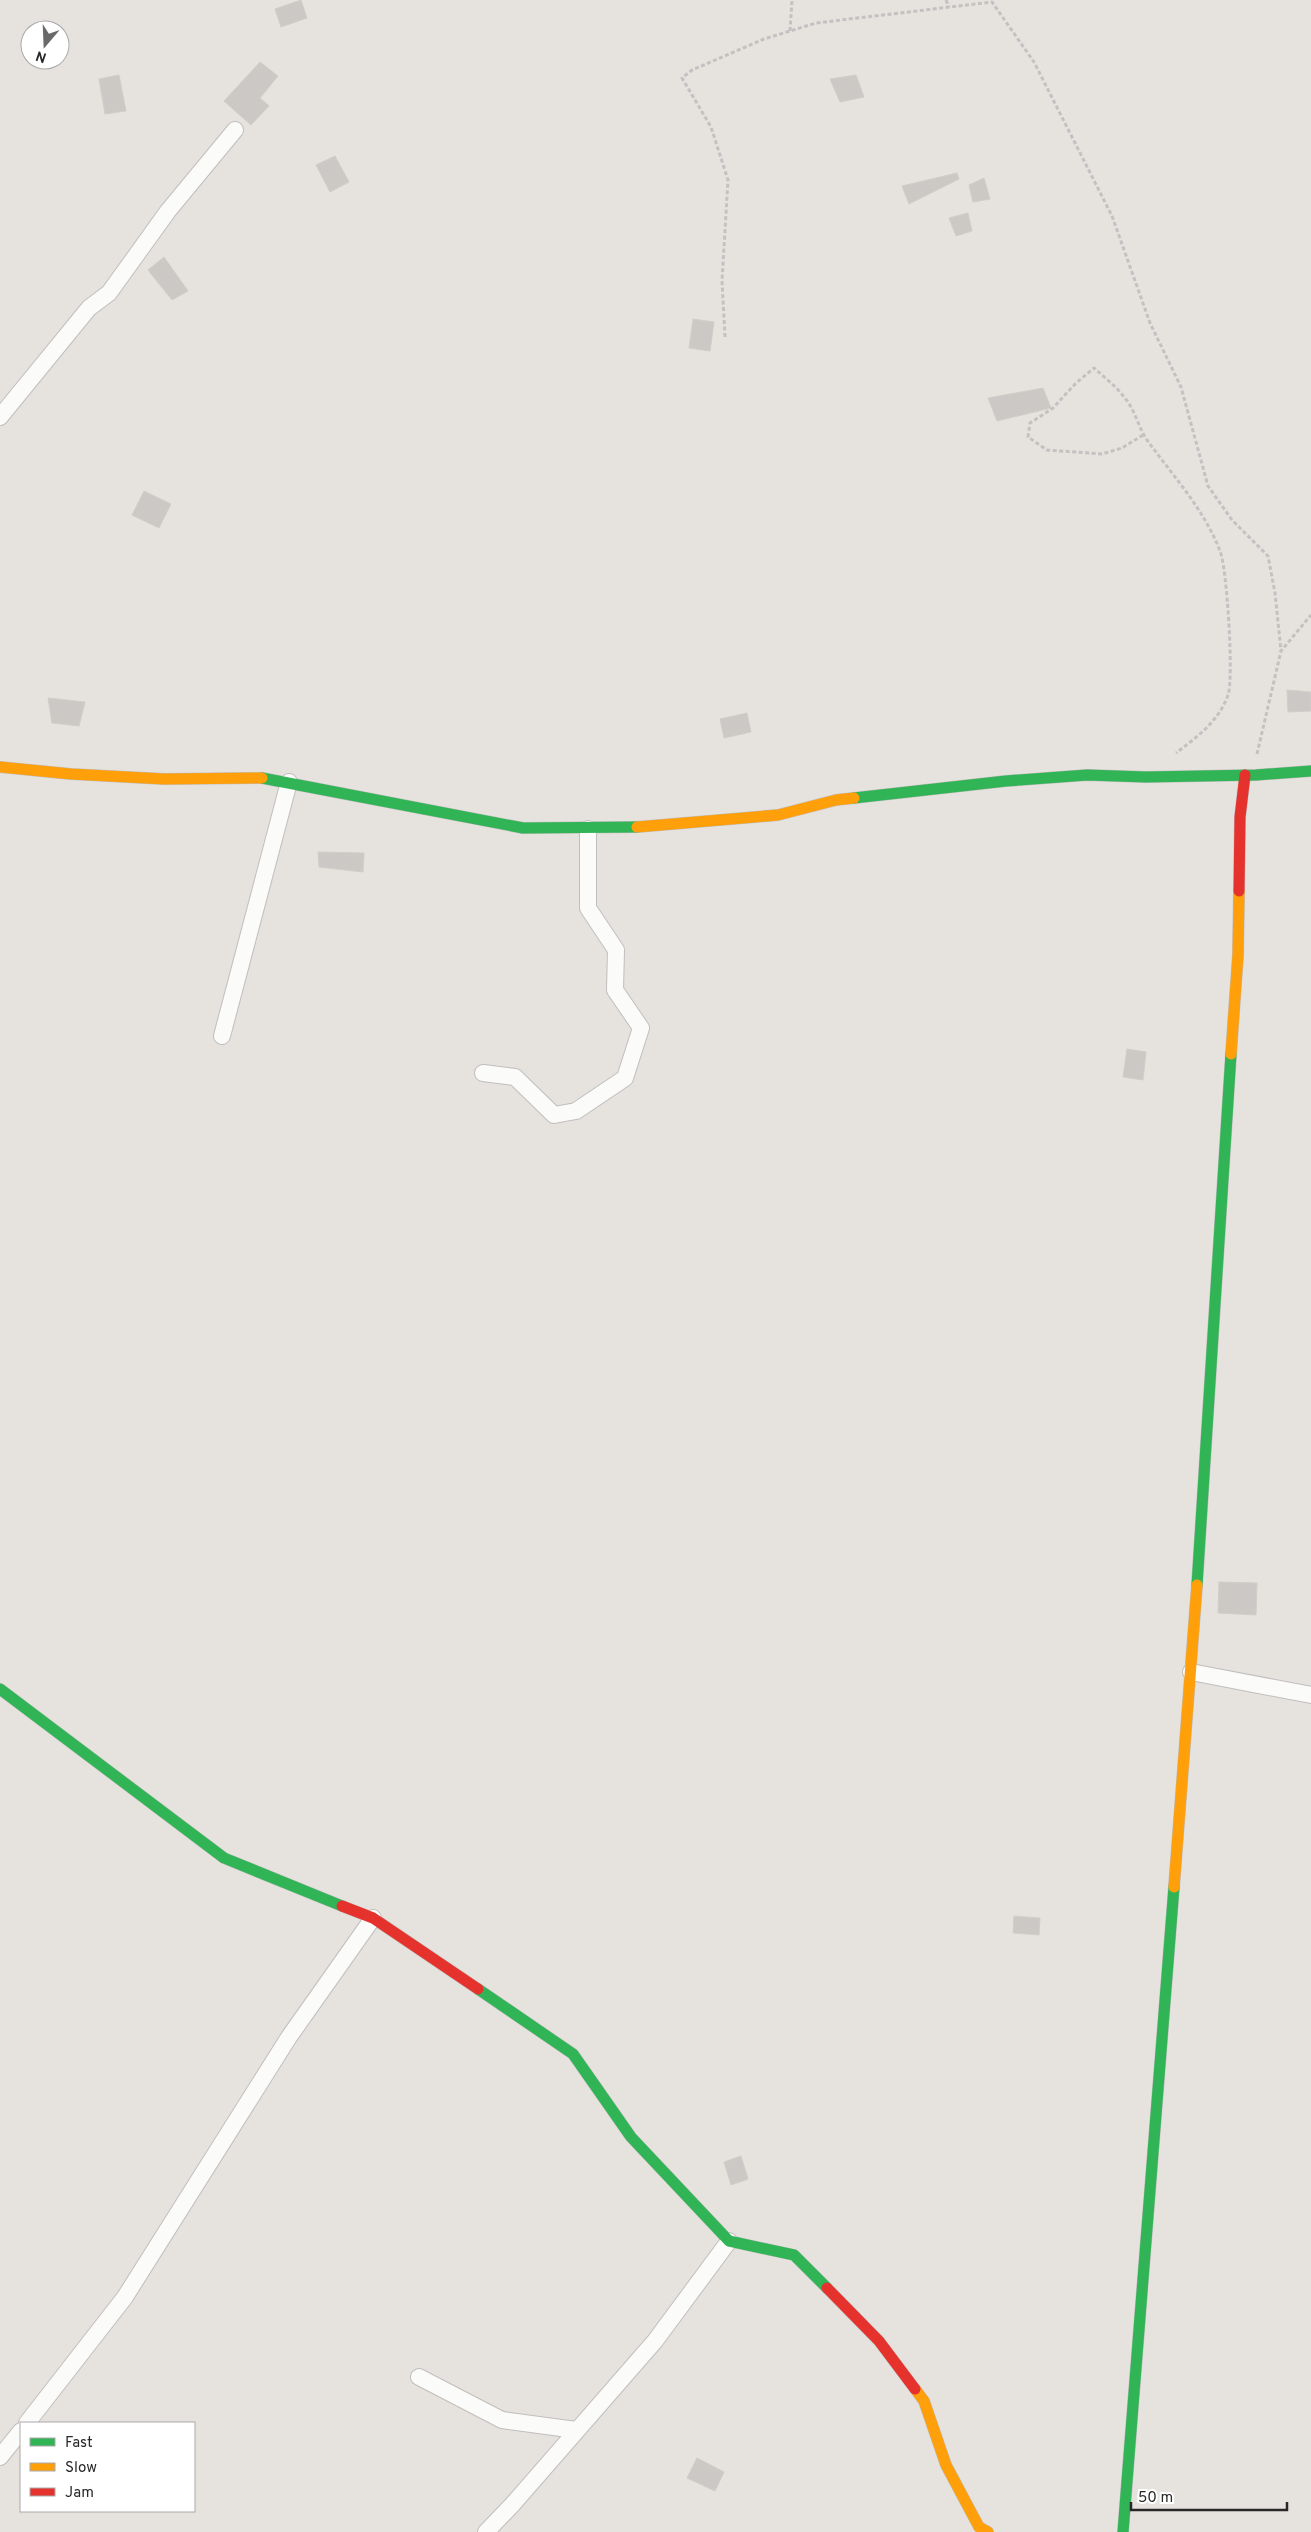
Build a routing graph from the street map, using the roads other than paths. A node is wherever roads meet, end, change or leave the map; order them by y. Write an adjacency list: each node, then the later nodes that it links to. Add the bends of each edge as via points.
1 (235, 130): 2 (street, via 168,211 109,293 89,308)
2 (0, 417)
3 (0, 767): 6 (street, via 81,775 164,779 262,778)
4 (1311, 771): 5 (street)
5 (1250, 775): 7 (street, via 1087,775 836,800 778,815 686,825); 10 (street, via 1240,817 1238,955)
6 (289, 782): 7 (street, via 523,828); 8 (street)
7 (588, 829): 9 (street, via 588,908 616,950 615,990 641,1028 626,1078 576,1111 554,1115 515,1078)
8 (222, 1036)
9 (483, 1073)
10 (1191, 1672): 12 (street); 22 (street)
11 (0, 1689): 13 (street, via 224,1858)
12 (1311, 1694)
13 (373, 1918): 14 (street, via 573,2054 630,2137); 16 (street, via 289,2037 125,2297)
14 (729, 2240): 17 (street, via 655,2341); 21 (street, via 794,2255 879,2341 924,2401 946,2465 979,2527)
15 (419, 2377): 17 (street, via 502,2420)
16 (28, 2422)
17 (576, 2430): 20 (street)
18 (20, 2432): 19 (street)
19 (0, 2457)
20 (486, 2532)
21 (988, 2532)
22 (1123, 2532)

